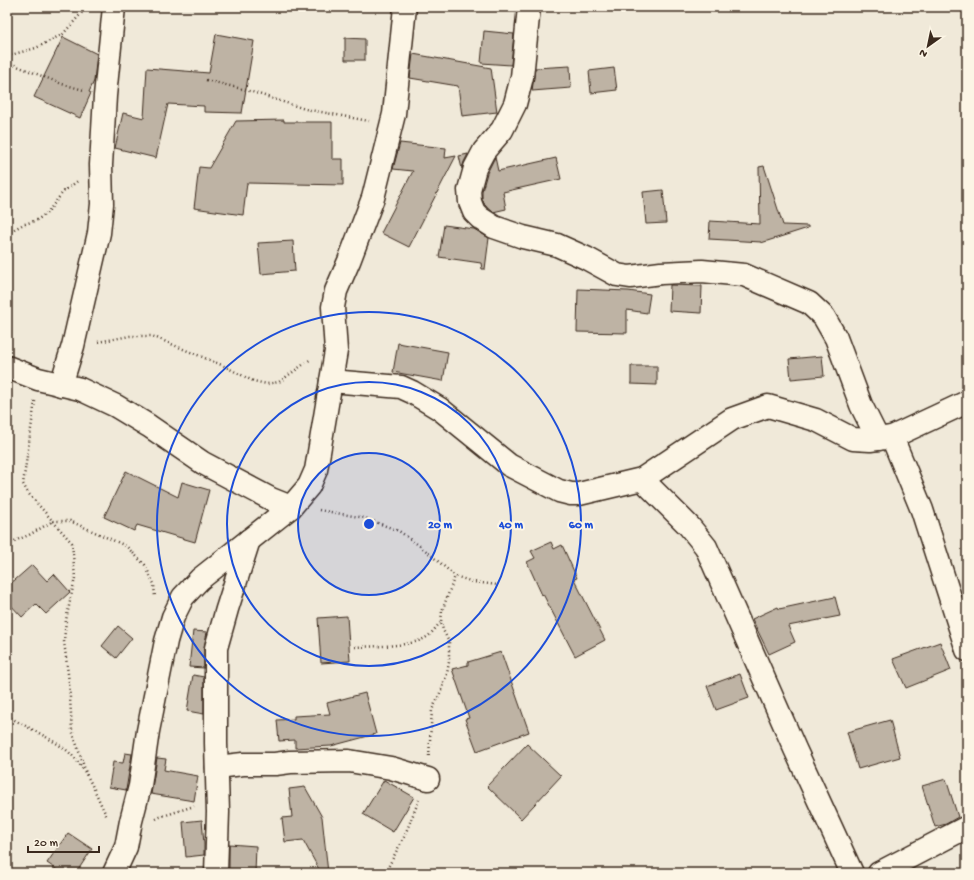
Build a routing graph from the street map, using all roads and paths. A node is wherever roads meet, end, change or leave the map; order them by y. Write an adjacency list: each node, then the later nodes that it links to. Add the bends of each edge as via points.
1 (87, 7): 5 (path, via 63,34 36,48)
2 (114, 7): 8 (street)
3 (406, 7): 9 (street)
4 (529, 7): 19 (street, via 522,77 515,104 502,130 484,150 475,168 469,190 474,212 494,227 557,245 617,275 630,277 702,271 744,275 809,303 824,317 836,338 861,405)
5 (7, 56)
6 (7, 62): 8 (path, via 62,84)
7 (206, 80): 9 (path, via 305,109)
8 (105, 96): 10 (street)
9 (391, 124): 12 (street, via 373,198 336,291 333,307)
10 (102, 166): 11 (path, via 63,192 37,220); 13 (street, via 99,233)
11 (7, 233)
12 (335, 330): 13 (path, via 316,355 279,382 268,384 253,381 152,336 130,336); 16 (street, via 336,351)
13 (73, 346): 17 (street)
14 (7, 367): 15 (street)
15 (38, 379): 17 (street); 22 (path, via 23,484)
16 (331, 381): 20 (street, via 401,387 412,392 440,409 509,465 559,491 579,494); 21 (street, via 316,470 309,486)
17 (62, 385): 21 (street, via 80,389 116,406 203,463 271,500)
18 (967, 402): 19 (street)
19 (885, 438): 20 (street, via 853,439 816,420 768,406 732,419); 30 (street, via 922,510)
20 (642, 479): 42 (street, via 689,526 706,547)
21 (291, 507): 23 (street); 25 (path, via 365,518 399,531)
22 (53, 521): 24 (path); 27 (path, via 70,521 126,546 145,565 154,584); 33 (path, via 72,543 75,578 64,641 72,730)
23 (249, 540): 32 (street, via 216,648); 39 (street, via 200,579 183,597 173,617 166,641 140,786 126,847)
24 (7, 544)
25 (455, 576): 26 (path, via 473,582); 28 (path, via 442,611)
26 (498, 585)
27 (156, 602)
28 (441, 622): 29 (path, via 422,640); 34 (path, via 442,630 449,642 449,662 445,680 432,710)
29 (355, 647)
30 (967, 650)
31 (7, 717): 33 (path, via 66,750)
32 (217, 767): 34 (street, via 349,761 390,768); 35 (street)
33 (87, 776): 36 (path)
34 (428, 779): 41 (path, via 404,837)
35 (218, 800): 37 (path); 40 (street)
36 (109, 820)
37 (155, 820)
38 (967, 827): 43 (street)
39 (114, 873)
40 (216, 873)
41 (385, 873)
42 (852, 873)
43 (880, 873)

